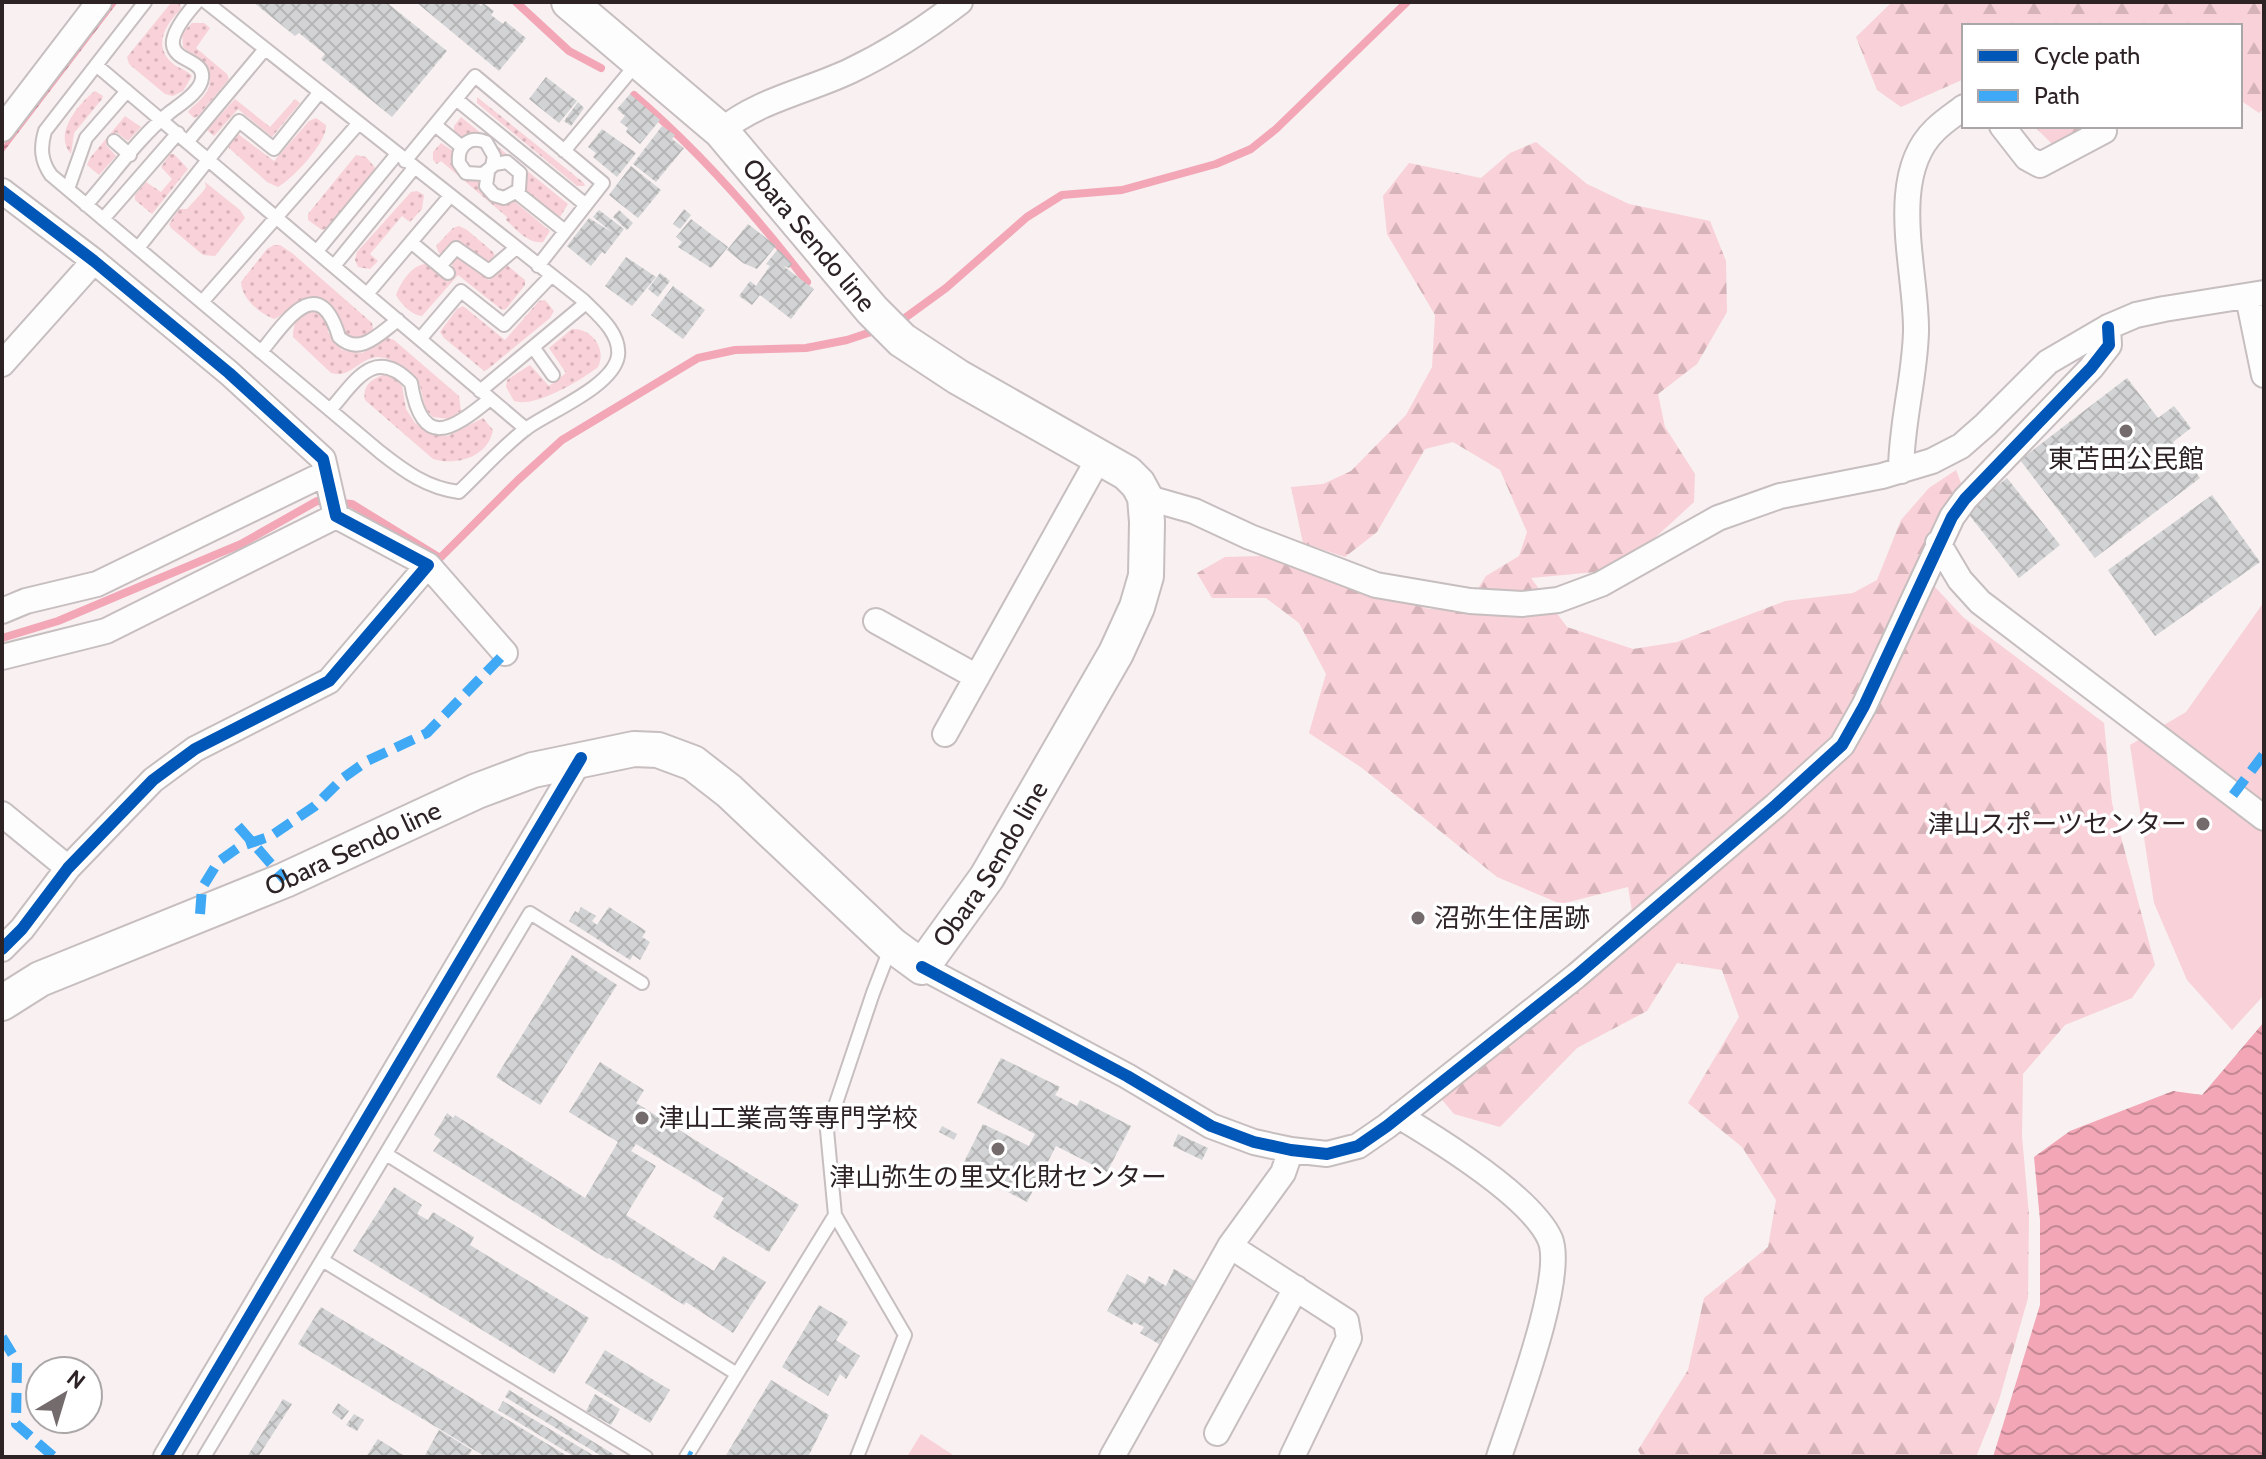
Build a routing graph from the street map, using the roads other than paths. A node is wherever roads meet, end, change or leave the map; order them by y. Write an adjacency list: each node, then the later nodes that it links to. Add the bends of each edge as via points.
1 (99, 2): 18 (street)
2 (145, 2): 9 (lane)
3 (197, 2): 14 (lane, via 176,28 172,42 202,78)
4 (206, 2): 7 (lane)
5 (569, 2): 8 (main road, Obara Sendo line)
6 (960, 2): 19 (street, via 914,38)
7 (265, 49): 11 (lane); 21 (lane)
8 (640, 60): 19 (main road, Obara Sendo line); 24 (lane)
9 (96, 65): 10 (lane); 29 (lane, via 41,143 45,166)
10 (127, 91): 14 (lane); 29 (lane, via 86,138)
11 (319, 93): 15 (lane); 26 (lane, via 274,149 239,121)
12 (456, 99): 16 (lane); 24 (lane, via 475,76); 34 (lane)
13 (1962, 109): 62 (street, via 1933,131 1920,150 1907,202 1916,331)
14 (161, 120): 21 (lane); 25 (lane)
15 (358, 124): 27 (lane); 35 (lane)
16 (435, 125): 23 (lane); 27 (lane)
17 (2004, 128): 20 (street, via 2027,158 2040,165)
18 (2, 129)
19 (721, 131): 61 (main road, Obara Sendo line, via 902,340)
20 (2104, 131)
21 (183, 137): 26 (lane); 36 (lane)
22 (114, 141): 25 (lane)
23 (462, 147): 28 (lane, via 462,169 472,175); 28 (lane, via 474,140 486,142 493,151)
24 (564, 151): 34 (lane, via 603,183)
25 (130, 155): 33 (lane)
26 (208, 159): 35 (lane); 39 (lane)
27 (405, 161): 32 (lane); 41 (lane); 43 (lane)
28 (490, 169): 31 (lane, via 486,186 494,195 504,198); 31 (lane, via 507,162 517,168 521,179)
29 (68, 189): 33 (lane)
30 (2, 191): 42 (street)
31 (516, 192): 37 (lane)
32 (450, 196): 38 (lane); 40 (lane)
33 (86, 205): 36 (lane)
34 (586, 205): 37 (lane)
35 (276, 216): 41 (lane); 48 (lane)
36 (103, 219): 39 (lane)
37 (565, 231): 44 (lane)
38 (411, 242): 40 (lane, via 444,270 456,248 489,271); 46 (lane)
39 (138, 248): 48 (lane)
40 (516, 248): 44 (lane)
41 (317, 251): 43 (lane)
42 (94, 261): 55 (street); 63 (street, via 229,373 323,459)
43 (334, 266): 46 (lane)
44 (538, 266): 45 (lane)
45 (551, 276): 49 (lane); 52 (lane, via 504,325 461,291)
46 (367, 294): 50 (lane)
47 (2256, 295): 51 (street, via 2150,312); 57 (street)
48 (202, 302): 54 (lane)
49 (586, 303): 53 (lane); 60 (lane, via 615,337 618,354 613,369)
50 (398, 320): 52 (lane); 54 (lane, via 369,342 352,345 339,337 326,309 310,304 299,307)
51 (2108, 327): 62 (street, via 2048,362 1961,446); 66 (street, via 2109,345 2091,368 1965,499)
52 (420, 339): 58 (lane)
53 (533, 347): 56 (lane); 58 (lane)
54 (261, 352): 59 (lane)
55 (2, 364)
56 (553, 375)
57 (2264, 375)
58 (485, 395): 59 (lane, via 460,423 438,429 420,416 411,383 383,365 362,374); 60 (lane)
59 (330, 410): 60 (lane, via 408,474 437,489 459,492)
60 (526, 429)
61 (1100, 456): 64 (main road, Obara Sendo line, via 1127,473); 72 (street)
62 (1901, 471): 64 (street, via 1780,496 1718,518 1601,584 1558,600 1522,604 1376,585 1194,511)
63 (326, 473): 65 (street); 68 (street, via 97,584)
64 (1145, 497): 80 (main road, Obara Sendo line, via 1146,576 1121,642 987,877)
65 (336, 516): 67 (street); 71 (street, via 106,631)
66 (1938, 543): 76 (street, via 1980,602); 83 (street, via 1842,745 1576,976)
67 (428, 565): 70 (street); 77 (street, via 329,681 195,749 153,780)
68 (2, 611)
69 (876, 621): 72 (street)
70 (505, 653)
71 (2, 657)
72 (977, 677): 73 (street)
73 (945, 734)
74 (581, 758): 78 (main road, Obara Sendo line, via 646,749 693,763); 82 (main road, Obara Sendo line, via 477,791 285,880 40,979); 92 (street)
75 (2, 814): 77 (street)
76 (2264, 818)
77 (68, 868): 79 (street)
78 (892, 945): 80 (main road, Obara Sendo line); 86 (lane, via 827,1130)
79 (2, 949)
80 (922, 967): 84 (street, via 1211,1126)
81 (642, 983): 85 (lane, via 530,913)
82 (2, 1003)
83 (1399, 1116): 84 (street, via 1358,1146 1327,1154); 99 (street, via 1498,1183 1551,1240 1549,1302)
84 (1291, 1150): 87 (street, via 1283,1173)
85 (386, 1154): 88 (lane); 90 (lane)
86 (835, 1215): 90 (lane); 96 (lane, via 905,1335)
87 (1230, 1246): 89 (street); 97 (street)
88 (322, 1260): 93 (lane); 94 (lane)
89 (1296, 1288): 91 (street); 98 (street, via 1346,1321 1349,1338)
90 (737, 1374): 95 (lane)
91 (1217, 1433)
92 (166, 1457)
93 (204, 1457)
94 (646, 1457)
95 (686, 1457)
96 (857, 1457)
97 (1112, 1457)
98 (1292, 1457)
99 (1499, 1457)

